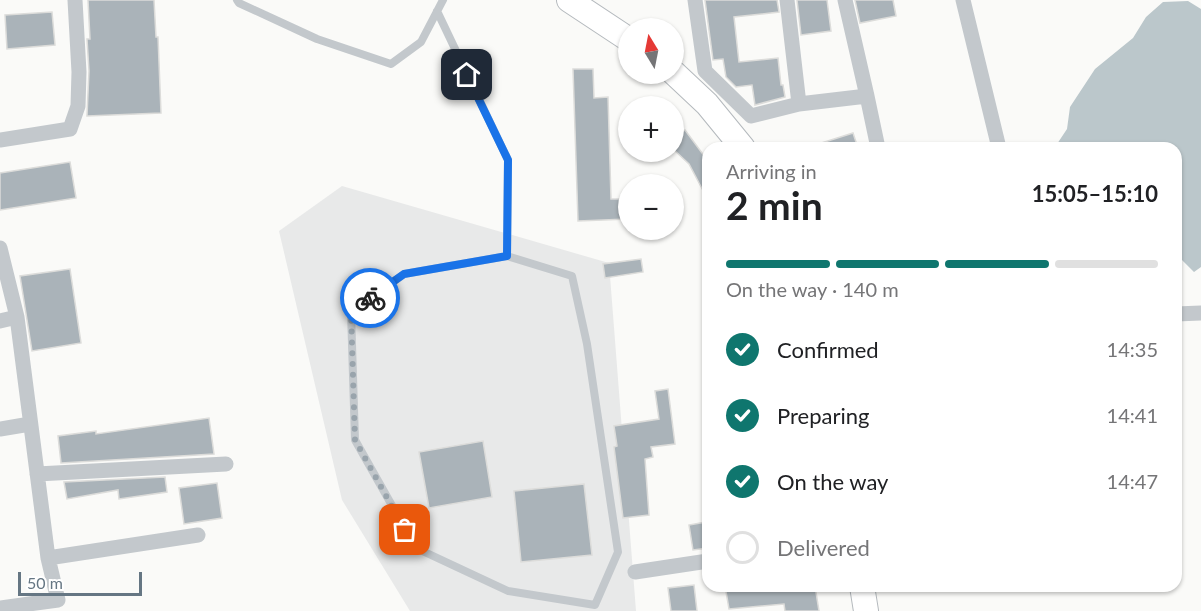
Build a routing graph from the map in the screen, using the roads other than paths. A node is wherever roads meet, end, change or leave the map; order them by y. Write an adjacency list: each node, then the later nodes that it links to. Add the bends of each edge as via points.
1 (75, 0): 14 (street, via 78,106 70,129)
2 (237, 0): 9 (lane, via 317,39 391,64 421,42)
3 (443, 0): 9 (lane)
4 (569, 0): 10 (highway)
5 (695, 0): 13 (street, via 705,71 751,116)
6 (787, 0): 13 (street)
7 (845, 0): 12 (street)
8 (963, 0): 17 (street)
9 (437, 11): 19 (lane, via 508,160)
10 (618, 32)
11 (684, 82): 15 (highway)
12 (867, 96): 13 (street); 16 (street)
13 (800, 104)
14 (0, 140)
15 (738, 142)
16 (877, 142)
17 (998, 142)
18 (0, 248): 22 (street)
19 (507, 256): 19 (lane, via 404,274 351,312 355,440 416,548 508,591 595,605 618,552 587,344 572,276)
20 (1201, 313): 21 (street)
21 (1182, 314)
22 (17, 317): 23 (street); 24 (street)
23 (0, 321)
24 (30, 423): 25 (street); 27 (street)
25 (0, 429)
26 (226, 464): 27 (street)
27 (37, 474): 29 (street)
28 (198, 535): 29 (street)
29 (48, 558): 33 (street, via 58,600)
30 (702, 562): 31 (street)
31 (635, 572)
32 (863, 592): 34 (highway)
33 (0, 608)
34 (867, 611)

